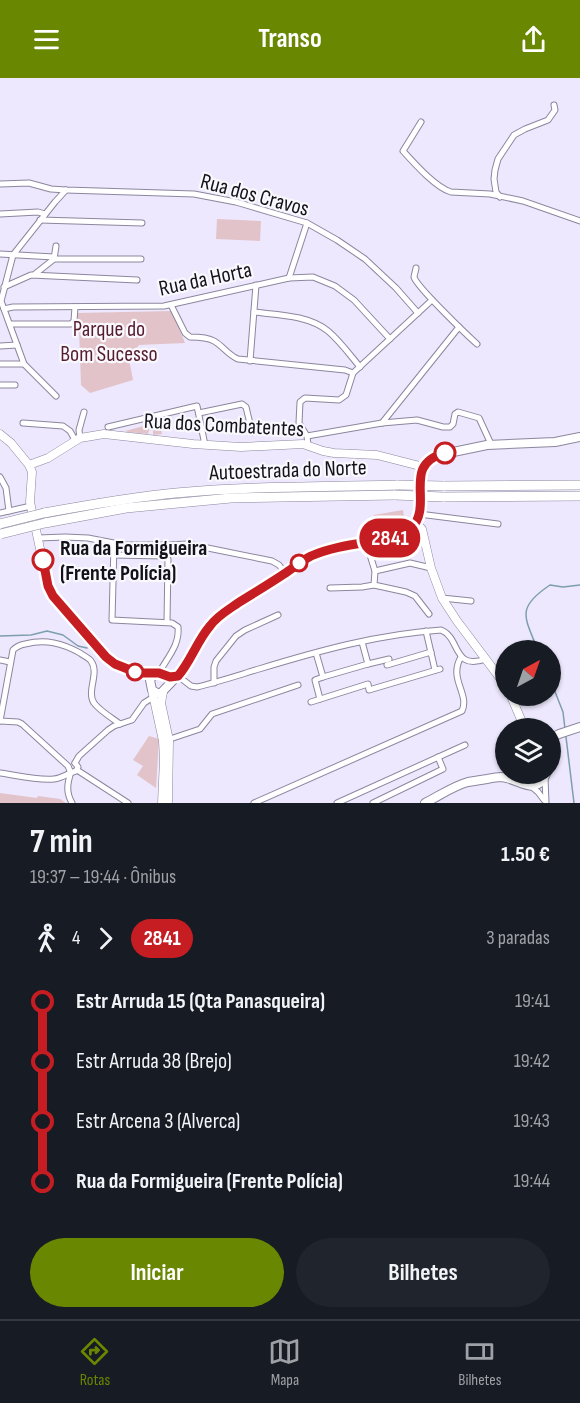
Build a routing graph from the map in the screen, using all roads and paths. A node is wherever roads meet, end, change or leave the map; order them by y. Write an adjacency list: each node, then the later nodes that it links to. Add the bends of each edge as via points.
1 (554, 105): 6 (street, via 548,120 514,135 498,159 494,179)
2 (421, 122): 6 (street, via 403,151 417,167 445,190)
3 (0, 184): 4 (street, Rua dos Cravos, via 29,183)
4 (51, 189): 5 (street, Rua dos Cravos); 7 (street)
5 (66, 190): 7 (street); 14 (street, Rua dos Cravos, via 194,194)
6 (500, 196): 11 (street)
7 (55, 202): 10 (street)
8 (28, 213): 9 (street); 10 (street); 12 (street)
9 (0, 214)
10 (45, 214): 12 (street)
11 (580, 221)
12 (38, 222): 13 (street); 17 (street)
13 (142, 223)
14 (307, 223): 22 (street); 32 (street, Rua dos Cravos, via 365,259)
15 (56, 246): 18 (street)
16 (0, 254): 17 (street)
17 (13, 255): 18 (street); 25 (street)
18 (54, 259): 19 (street); 21 (street)
19 (141, 259)
20 (416, 268): 26 (street, via 414,278)
21 (35, 274): 23 (street); 25 (street)
22 (289, 278): 24 (street, Rua da Horta); 36 (street, Rua da Horta, via 313,277 335,286 354,300)
23 (137, 280)
24 (256, 285): 28 (street, Rua da Horta); 31 (street)
25 (4, 287): 27 (street)
26 (432, 300): 32 (street); 35 (street)
27 (0, 301): 30 (street)
28 (171, 305): 29 (street, Rua da Horta); 40 (street, via 190,337 216,341 232,356)
29 (75, 307): 30 (street, Rua da Horta); 34 (street, via 71,324)
30 (4, 309): 34 (street)
31 (254, 312): 40 (street); 43 (street, via 312,322 327,330)
32 (418, 313): 36 (street)
33 (0, 319): 34 (street)
34 (9, 321): 38 (street)
35 (459, 327): 37 (street); 51 (street)
36 (390, 339): 43 (street)
37 (477, 344)
38 (17, 345): 39 (street); 42 (street)
39 (0, 346)
40 (250, 361): 44 (street)
41 (0, 364): 42 (street)
42 (24, 364): 47 (street)
43 (360, 367): 44 (street)
44 (353, 373): 57 (street, via 342,399 301,399 299,423)
45 (0, 385): 46 (street)
46 (15, 385)
47 (56, 396)
48 (84, 412): 56 (street)
49 (199, 413): 52 (street, via 197,406); 53 (street, via 241,404 246,407 252,432); 59 (street)
50 (23, 423): 56 (street, via 63,426)
51 (382, 423): 57 (street); 58 (street, via 417,420 450,427 460,412 479,418)
52 (108, 427)
53 (271, 428)
54 (0, 434): 60 (street)
55 (580, 437): 58 (main road, via 561,442)
56 (78, 439): 59 (street, Rua dos Combatentes, via 104,434); 60 (street, Rua dos Combatentes)
57 (308, 441): 59 (street, Rua dos Combatentes, via 241,447); 61 (street, Rua dos Combatentes, via 322,451 387,457)
58 (490, 444): 61 (main road, via 436,456)
59 (206, 445)
60 (29, 465): 66 (street)
61 (423, 468): 70 (main road)
62 (0, 477): 67 (street)
63 (580, 485): 64 (highway, Autoestrada do Norte, bridge)
64 (396, 490): 65 (highway, Autoestrada do Norte, bridge, via 443,496); 69 (highway, Autoestrada do Norte, via 242,489 176,493 125,498)
65 (580, 496)
66 (30, 506): 67 (street); 74 (street)
67 (9, 511): 68 (street)
68 (0, 513)
69 (44, 518): 71 (highway, Autoestrada do Norte, bridge); 73 (highway, Autoestrada do Norte, bridge)
70 (417, 518): 72 (street); 75 (main road, via 401,536); 78 (street)
71 (0, 524)
72 (498, 524)
73 (0, 534)
74 (38, 538): 76 (street, via 88,538); 98 (street, via 53,596 106,657)
75 (366, 542): 79 (street); 80 (main road, via 311,556)
76 (114, 544): 77 (street); 80 (street, via 188,544 272,561)
77 (114, 555): 87 (street, via 168,558); 87 (street, via 112,620)
78 (431, 568): 79 (street, via 410,563); 83 (street)
79 (375, 571): 81 (street)
80 (285, 573): 100 (main road, via 217,618)
81 (374, 585): 82 (street); 85 (street, via 414,594)
82 (330, 588)
83 (442, 598): 84 (street); 94 (street)
84 (471, 601)
85 (429, 614)
86 (278, 615): 102 (street, via 236,636 215,664)
87 (167, 622): 99 (street, via 179,629 176,644)
88 (426, 631): 89 (street); 90 (street); 92 (street, via 447,633)
89 (362, 642): 91 (street); 96 (street)
90 (431, 652): 96 (street); 105 (street, via 438,669 369,690 368,684)
91 (316, 653): 101 (street); 102 (street)
92 (461, 657): 94 (street, via 472,663); 130 (street, via 456,671 462,711)
93 (0, 660): 95 (street)
94 (486, 660): 97 (street)
95 (10, 662): 109 (street); 110 (street, via 16,647 41,641 63,645 87,658 94,668 93,701)
96 (369, 664): 101 (street)
97 (495, 672)
98 (138, 673): 99 (street); 104 (street)
99 (160, 674): 100 (main road); 104 (main road, via 166,683); 104 (main road, via 151,677)
100 (178, 676): 102 (street, via 193,687); 104 (main road)
101 (323, 677): 105 (street, via 315,680)
102 (214, 683)
103 (298, 685): 115 (street, via 212,714 200,729)
104 (157, 691): 107 (street); 108 (street); 115 (street)
105 (320, 699): 106 (street)
106 (311, 702)
107 (142, 706): 108 (street); 110 (street, via 132,720)
108 (156, 708): 115 (street)
109 (0, 721): 118 (street, via 22,724)
110 (120, 724): 118 (street, via 79,756 75,763 78,767)
111 (580, 727): 112 (main road)
112 (567, 731): 113 (main road); 114 (main road)
113 (561, 734)
114 (561, 736)
115 (166, 741): 128 (street); 129 (street)
116 (465, 745): 117 (street)
117 (438, 757): 125 (street); 132 (street, via 443,769)
118 (71, 770): 119 (street, via 62,778 51,780); 126 (street, via 68,793); 127 (street)
119 (0, 773)
120 (495, 776): 133 (main road, via 464,784)
121 (522, 784): 124 (main road)
122 (539, 784): 124 (main road)
123 (545, 784): 134 (street)
124 (531, 786): 134 (street)
125 (351, 800): 131 (street)
126 (72, 803)
127 (128, 803)
128 (162, 803)
129 (168, 803)
130 (254, 803)
131 (337, 803)
132 (373, 803)
133 (425, 803)
134 (546, 803)

